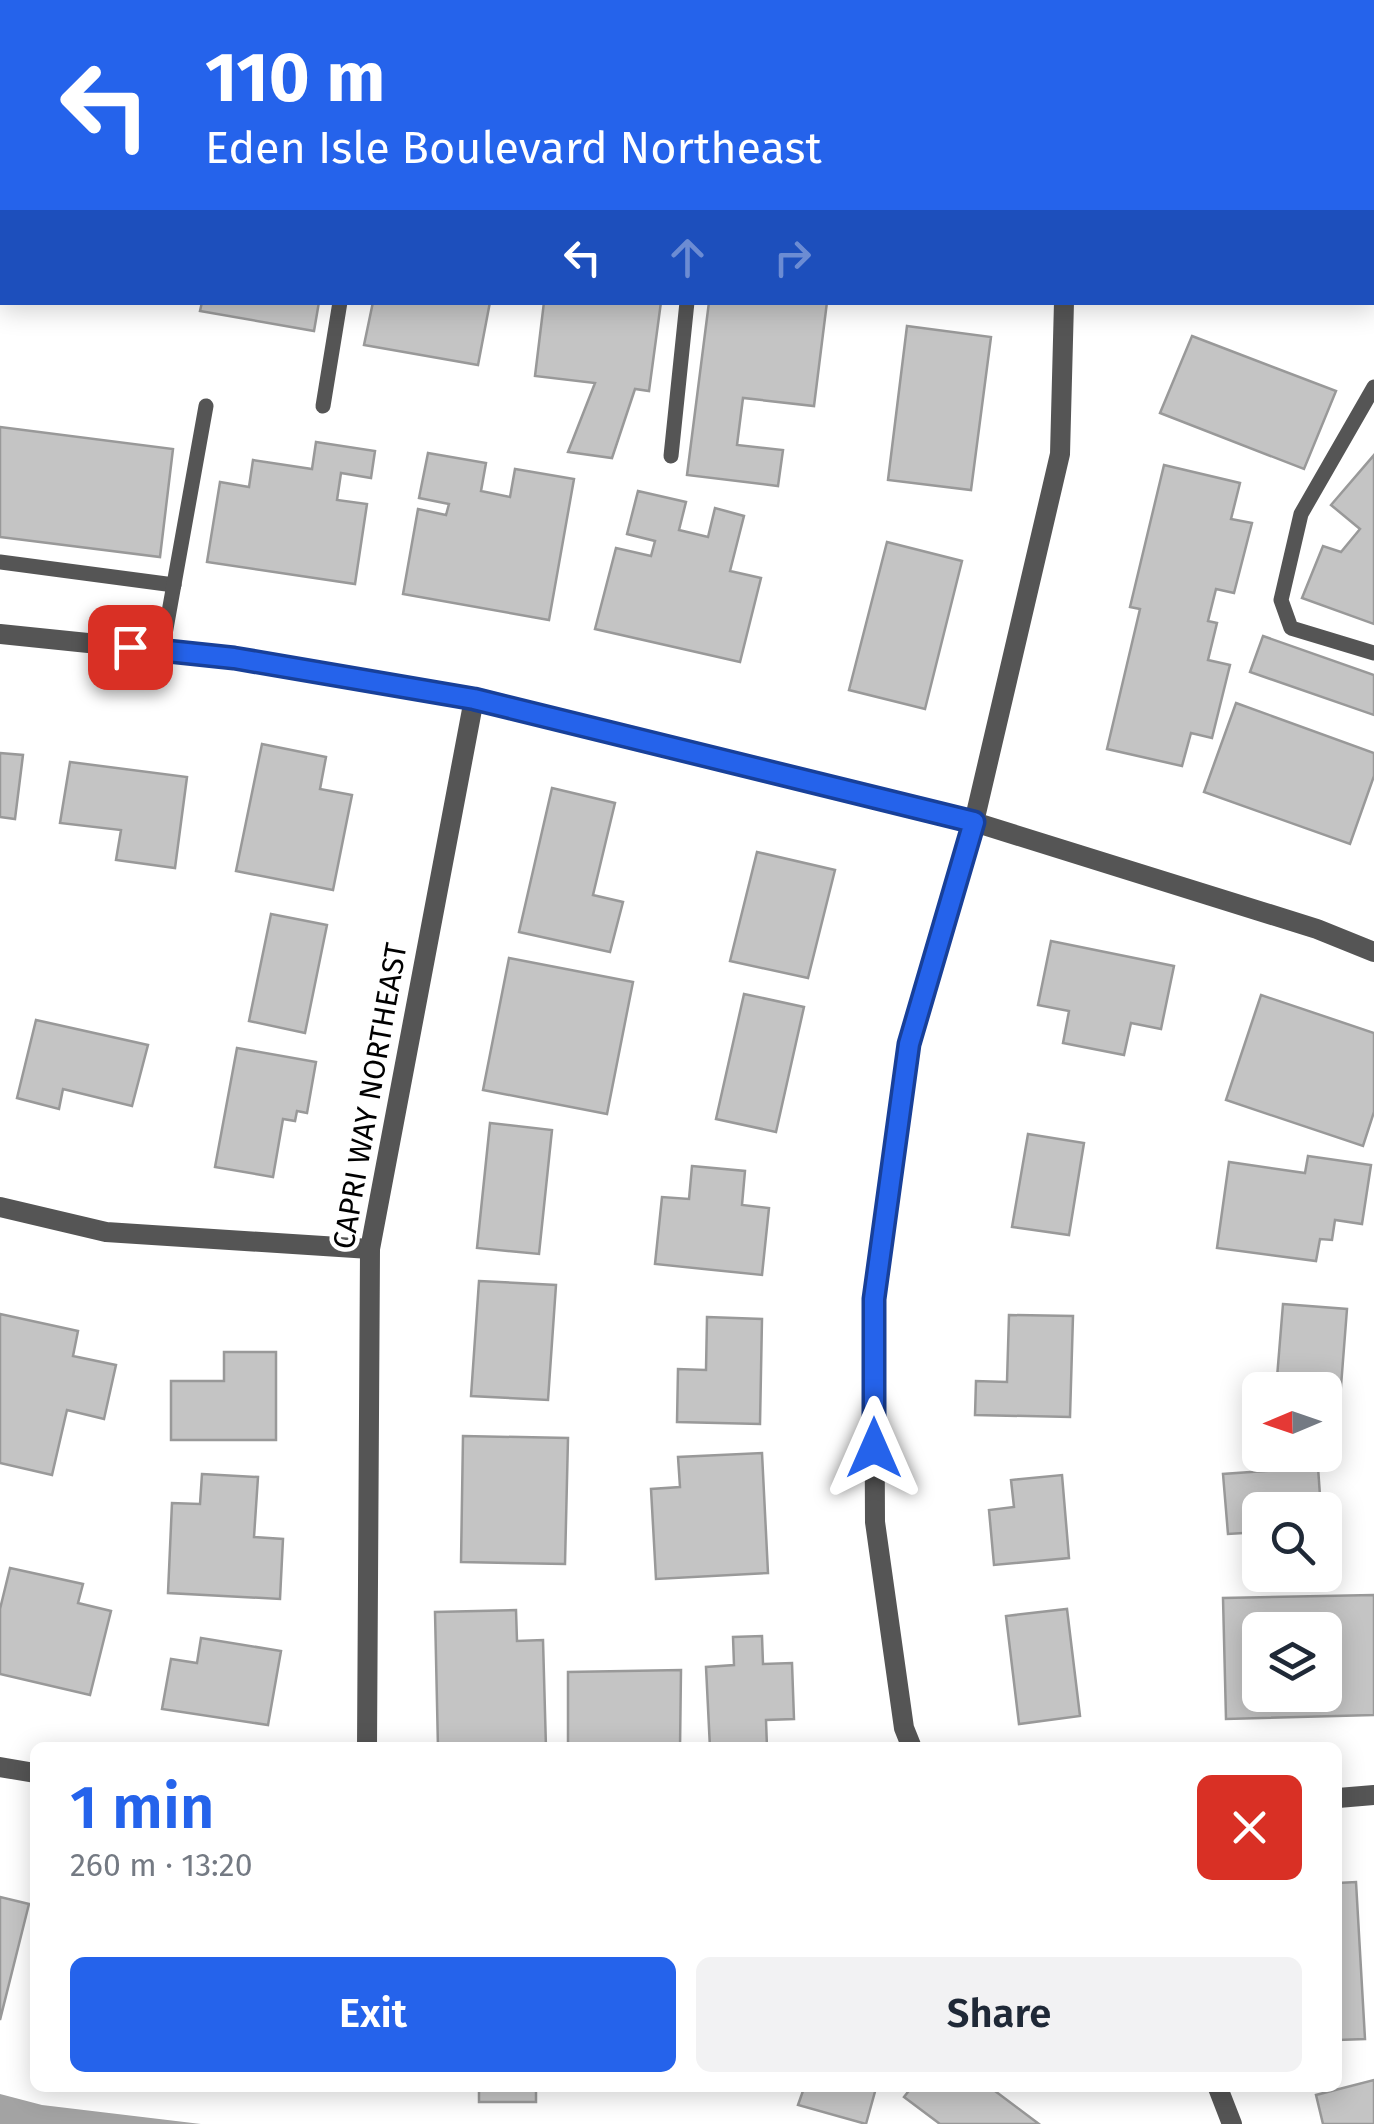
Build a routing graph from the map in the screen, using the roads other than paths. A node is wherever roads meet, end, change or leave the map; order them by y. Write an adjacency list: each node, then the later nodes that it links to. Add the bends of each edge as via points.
1 (340, 305): 6 (lane)
2 (687, 305): 7 (lane)
3 (1064, 305): 14 (street, via 1060,454)
4 (1374, 387): 12 (lane, via 1301,514 1281,600 1292,628)
5 (206, 406): 9 (lane)
6 (324, 406)
7 (670, 456)
8 (0, 562): 9 (lane)
9 (174, 585): 11 (lane)
10 (0, 634): 11 (street)
11 (162, 650): 13 (street)
12 (1374, 653)
13 (474, 699): 14 (street); 17 (street, CAPRI WAY NORTHEAST)
14 (974, 822): 15 (street); 19 (street, via 909,1044 874,1299 875,1522)
15 (1374, 952)
16 (0, 1207): 17 (street, via 106,1232)
17 (370, 1248): 18 (street, CAPRI WAY NORTHEAST)
18 (367, 1742)
19 (910, 1742)
20 (0, 1768): 21 (street)
21 (30, 1772)
22 (1374, 1795): 23 (street)
23 (1342, 1798)
24 (1220, 2092): 25 (street)
25 (1232, 2124)

